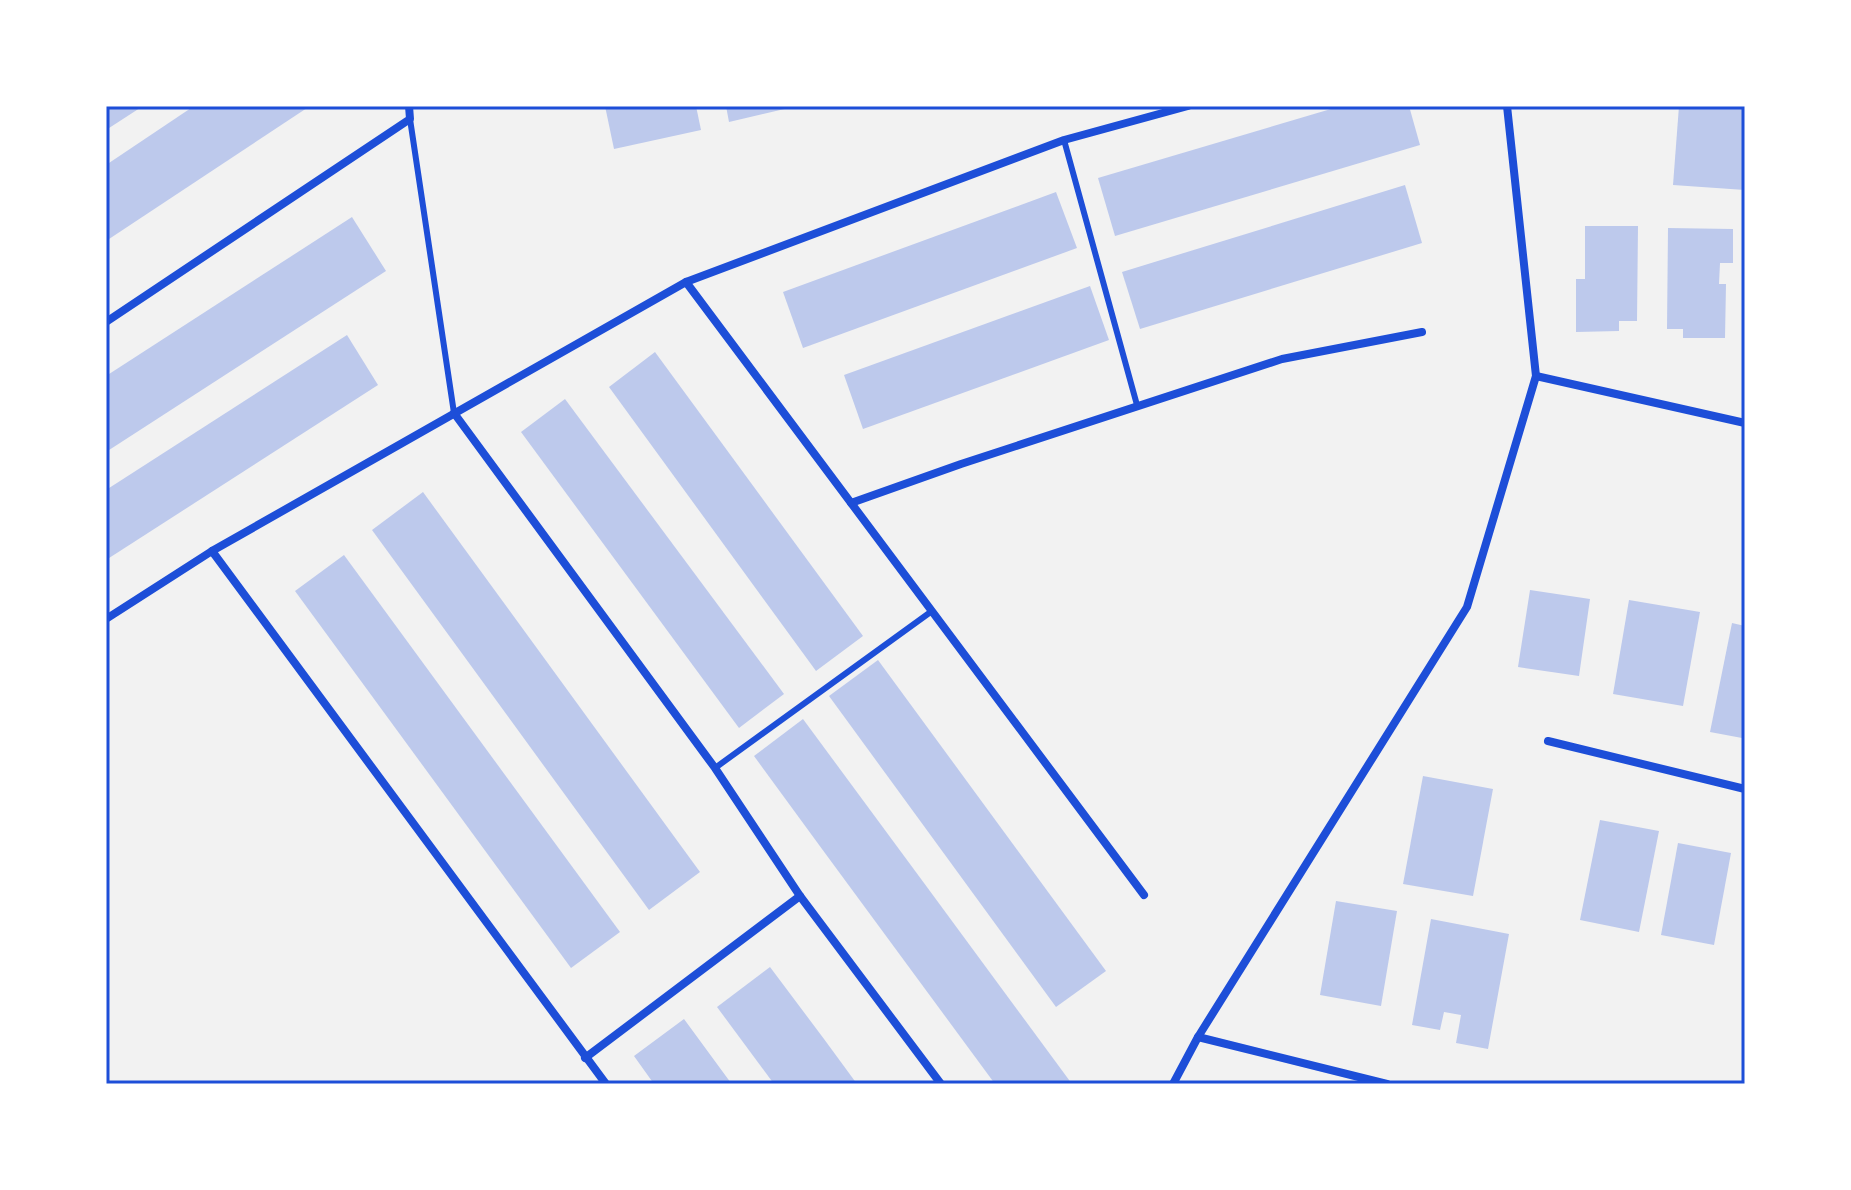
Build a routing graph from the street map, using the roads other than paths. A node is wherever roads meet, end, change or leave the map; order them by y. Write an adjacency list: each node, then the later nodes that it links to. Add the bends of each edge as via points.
1 (409, 106): 4 (street)
2 (1188, 106): 5 (street)
3 (1507, 106): 9 (street)
4 (410, 119): 7 (street); 11 (lane)
5 (1064, 140): 6 (street); 10 (lane)
6 (686, 282): 11 (street); 13 (street)
7 (106, 322)
8 (1422, 332): 10 (street, via 1282,359)
9 (1536, 376): 12 (street); 22 (street, via 1467,607)
10 (1137, 405): 13 (street)
11 (454, 413): 14 (street); 18 (street)
12 (1745, 423)
13 (851, 503): 15 (street)
14 (212, 551): 16 (street); 23 (street)
15 (932, 611): 18 (lane); 20 (street)
16 (106, 619)
17 (1548, 741): 19 (street)
18 (715, 768): 21 (street)
19 (1745, 789)
20 (1144, 895)
21 (800, 896): 23 (street); 25 (street)
22 (1198, 1037): 26 (street); 27 (street)
23 (585, 1058): 24 (street)
24 (606, 1084)
25 (941, 1084)
26 (1173, 1084)
27 (1387, 1084)

